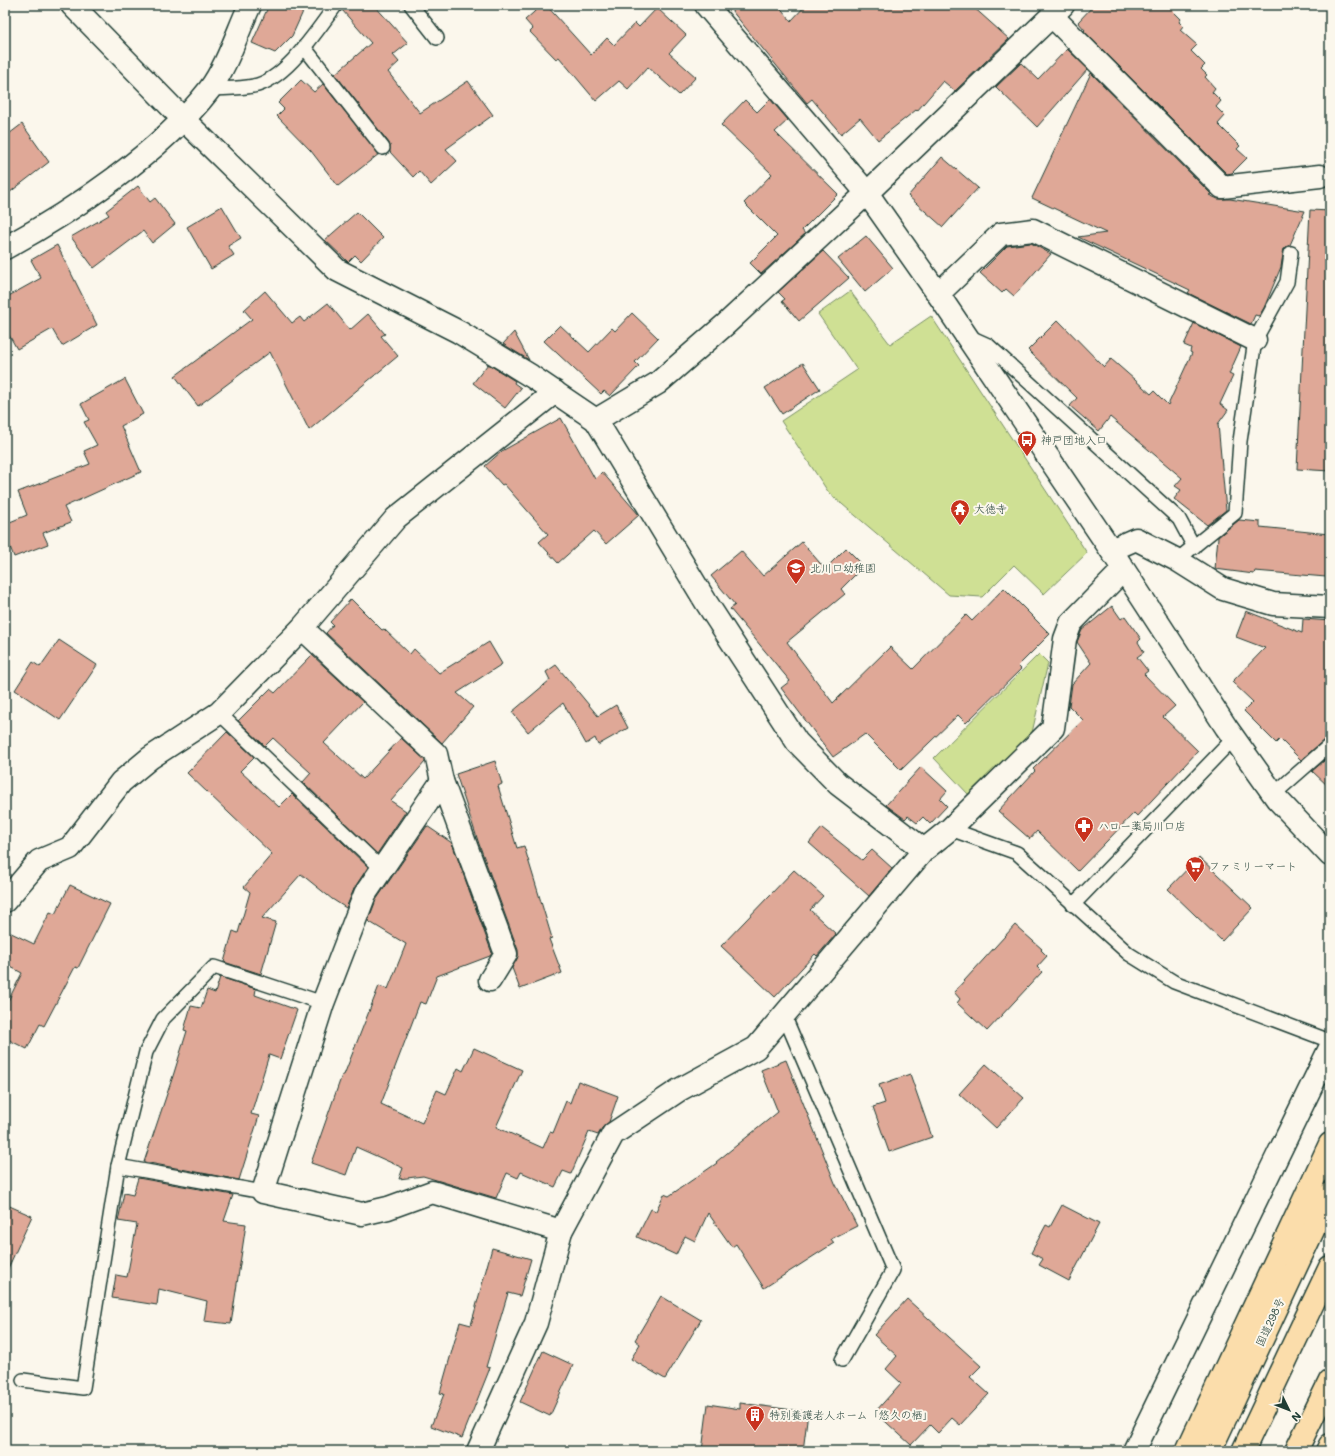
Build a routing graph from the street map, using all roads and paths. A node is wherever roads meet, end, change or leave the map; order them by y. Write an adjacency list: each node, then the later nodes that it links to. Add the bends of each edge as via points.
1 (72, 5): 10 (street)
2 (250, 5): 9 (street)
3 (336, 5): 8 (lane)
4 (411, 5): 7 (lane)
5 (706, 5): 13 (street)
6 (1058, 10): 12 (street, via 1222,187); 13 (street)
7 (437, 38)
8 (304, 47): 9 (lane, via 269,80 254,86); 11 (lane)
9 (210, 89): 10 (street)
10 (184, 120): 14 (street, via 124,171 65,212); 19 (street, via 337,270 460,332)
11 (383, 148)
12 (1320, 176)
13 (867, 193): 16 (street); 20 (street, via 726,324 658,383)
14 (5, 248)
15 (1291, 253): 18 (lane, via 1287,282)
16 (938, 294): 17 (street); 18 (street, via 1002,234 1033,230)
17 (964, 334): 21 (street); 22 (lane, via 988,345 1179,519)
18 (1255, 340): 22 (lane, via 1240,441 1235,513)
19 (554, 392): 20 (street); 25 (street, via 396,518)
20 (596, 420): 32 (street, via 706,602 797,742 838,784)
21 (1111, 550): 22 (street, via 1136,539); 23 (street)
22 (1185, 554): 24 (street, via 1223,589 1273,604)
23 (1123, 570): 27 (street); 31 (street, via 1071,623 1065,639 1053,728)
24 (1330, 607)
25 (302, 628): 26 (street); 29 (street, via 436,754)
26 (219, 712): 34 (lane); 35 (street, via 150,758 121,782 70,848 39,861)
27 (1234, 738): 30 (street); 36 (lane)
28 (1330, 745): 30 (lane)
29 (442, 781): 34 (street); 37 (street, via 506,954)
30 (1274, 794): 33 (street)
31 (950, 829): 32 (street); 36 (lane, via 1016,853)
32 (924, 850): 39 (street)
33 (1330, 855)
34 (382, 869): 38 (street, via 365,894)
35 (5, 901)
36 (1073, 904): 40 (lane, via 1129,954 1174,982)
37 (490, 980)
38 (323, 1003): 43 (lane, via 214,968 163,1019 146,1052); 44 (street)
39 (784, 1015): 46 (street, via 756,1048 679,1090 613,1134); 48 (lane, via 892,1270)
40 (1330, 1042)
41 (1330, 1048): 53 (street)
42 (1330, 1144): 54 (highway)
43 (118, 1166): 44 (lane); 49 (lane, via 83,1388)
44 (263, 1192): 46 (street, via 362,1214 388,1208 432,1192)
45 (1330, 1194): 55 (highway, 国道298号)
46 (561, 1231): 52 (street, via 536,1323)
47 (1330, 1267): 56 (highway)
48 (842, 1360)
49 (23, 1380)
50 (1330, 1381): 57 (highway)
51 (1330, 1445): 58 (highway)
52 (478, 1451)
53 (1134, 1451)
54 (1187, 1451)
55 (1210, 1451)
56 (1243, 1451)
57 (1296, 1451)
58 (1327, 1451)

